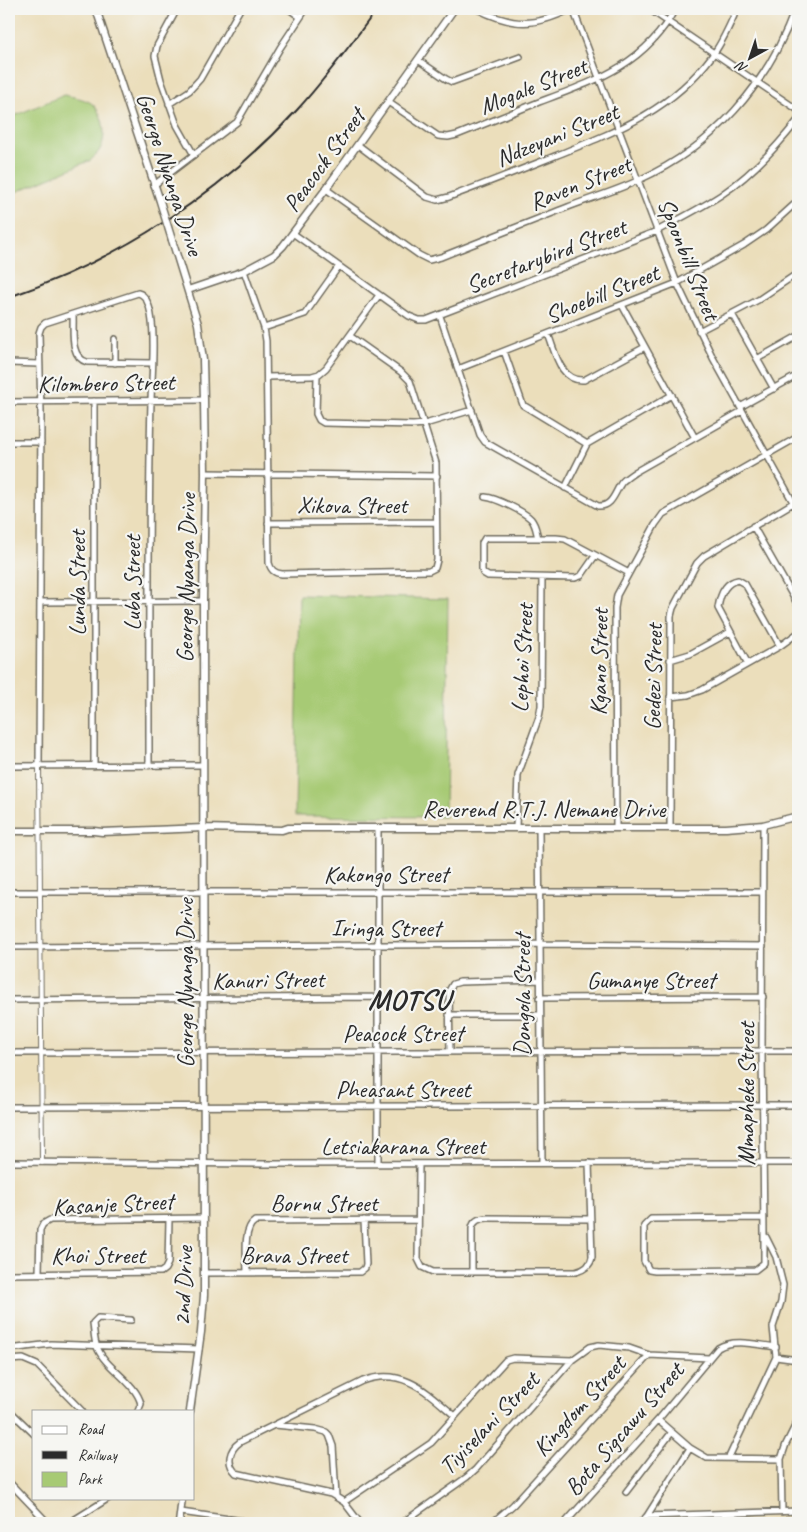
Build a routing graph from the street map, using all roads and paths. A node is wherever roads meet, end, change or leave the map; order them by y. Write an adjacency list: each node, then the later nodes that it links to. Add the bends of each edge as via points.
1 (96, 9): 28 (street, George Nyanga Drive)
2 (177, 9): 21 (street, via 155,50)
3 (240, 9): 21 (street, via 200,80)
4 (289, 9): 13 (street)
5 (306, 9): 13 (street)
6 (454, 9): 17 (street, Peacock Street)
7 (477, 9): 8 (street, via 509,21 530,23)
8 (572, 9): 18 (street, Spoonbill Street)
9 (649, 9): 14 (street)
10 (675, 9): 14 (street, Mogale Street)
11 (737, 9): 15 (street, Ndzeyani Street)
12 (795, 9): 19 (street, Raven Street)
13 (300, 17): 26 (street, via 237,122)
14 (668, 22): 15 (street); 18 (street, Mogale Street, via 637,55)
15 (714, 54): 19 (street); 24 (street, Ndzeyani Street, via 664,104)
16 (520, 57): 17 (street, via 452,82)
17 (418, 60): 20 (street, Peacock Street)
18 (599, 80): 20 (street, Mogale Street, via 448,137 432,132); 24 (street, Spoonbill Street)
19 (758, 84): 22 (street); 27 (street, Raven Street, via 708,136)
20 (388, 102): 25 (street, Peacock Street)
21 (169, 104): 26 (street, via 180,133)
22 (798, 110)
23 (798, 120): 31 (street, Secretarybird Street, via 767,156 734,186)
24 (619, 130): 25 (street, Ndzeyani Street, via 437,200 427,197); 27 (street, Spoonbill Street)
25 (358, 145): 29 (street, Peacock Street)
26 (194, 155): 28 (street)
27 (639, 180): 29 (street, Raven Street, via 429,260); 31 (street, Spoonbill Street)
28 (154, 184): 37 (street, George Nyanga Drive, bridge)
29 (326, 189): 32 (street, Peacock Street)
30 (798, 201): 36 (street, Shoebill Street, via 744,245)
31 (657, 231): 36 (street, Spoonbill Street); 42 (street, Secretarybird Street)
32 (294, 234): 33 (street, Secretarybird Street); 34 (street, Peacock Street, via 274,255)
33 (339, 266): 38 (street, Secretarybird Street); 43 (street, via 305,314)
34 (244, 271): 37 (street, Peacock Street); 43 (street)
35 (798, 273): 40 (street)
36 (677, 283): 39 (street, Shoebill Street); 44 (street, Spoonbill Street)
37 (188, 290): 64 (street, George Nyanga Drive, via 201,341)
38 (379, 295): 42 (street, Secretarybird Street, via 414,319); 46 (street)
39 (622, 305): 45 (street, Shoebill Street); 49 (street)
40 (732, 314): 44 (street); 51 (street)
41 (73, 315): 53 (street, via 78,357 85,362); 54 (street, Luba Street, via 133,294 143,294 148,301 152,321); 55 (street, via 41,327)
42 (440, 316): 56 (street)
43 (264, 328): 59 (street)
44 (699, 331): 67 (street, Spoonbill Street)
45 (548, 334): 49 (street, via 563,370 579,381); 50 (street, Shoebill Street)
46 (350, 336): 58 (street); 69 (street, via 408,378)
47 (798, 336): 51 (street)
48 (115, 339): 53 (street)
49 (645, 347): 61 (street)
50 (504, 351): 56 (street, Shoebill Street); 74 (street, via 523,405)
51 (757, 359): 60 (street)
52 (9, 363): 55 (street)
53 (115, 363): 54 (street)
54 (152, 363): 63 (street, Luba Street)
55 (39, 364): 66 (street)
56 (458, 369): 68 (street)
57 (798, 375): 60 (street)
58 (317, 376): 59 (street); 69 (street, via 316,414 321,422)
59 (267, 377): 77 (street)
60 (774, 389): 67 (street)
61 (672, 395): 71 (street); 74 (street)
62 (94, 400): 63 (street, Kilombero Street); 66 (street, Kilombero Street); 93 (street, Lunda Street)
63 (151, 400): 64 (street, Kilombero Street); 90 (street, Luba Street)
64 (204, 400): 76 (street, George Nyanga Drive)
65 (9, 402): 66 (street, Kilombero Street)
66 (40, 402): 73 (street)
67 (741, 409): 71 (street); 75 (street, Spoonbill Street)
68 (472, 410): 69 (street); 79 (street, via 480,435 487,444)
69 (425, 424): 78 (street)
70 (798, 437): 75 (street, Kgano Street)
71 (695, 438): 79 (street, via 627,477 610,502 603,506 595,505)
72 (9, 442): 73 (street)
73 (41, 442): 92 (street)
74 (587, 444): 79 (street)
75 (766, 455): 81 (street, Spoonbill Street); 88 (street, Kgano Street, via 663,514)
76 (206, 473): 77 (street); 91 (street, George Nyanga Drive)
77 (268, 474): 78 (street); 84 (street)
78 (437, 476): 83 (street)
79 (565, 488)
80 (485, 497): 86 (street, via 527,516 535,525)
81 (796, 502): 82 (street, Spoonbill Street); 85 (street, Gedezi Street)
82 (798, 511)
83 (436, 522): 84 (street, Xikova Street); 84 (street, via 437,560 435,568 429,572 282,574 274,572 270,566)
84 (268, 523)
85 (753, 526): 94 (street); 98 (street, Gedezi Street, via 697,563 672,612)
86 (538, 538): 87 (street, via 565,539); 89 (street, via 485,538 482,543 482,570 488,576)
87 (595, 556): 88 (street); 89 (street, via 579,578)
88 (629, 573): 112 (street, Kgano Street, via 617,595 615,608)
89 (542, 578): 109 (street, Lephoi Street, via 539,717 518,775)
90 (149, 601): 91 (street); 93 (street); 105 (street, Luba Street)
91 (203, 601): 101 (street, George Nyanga Drive)
92 (41, 602): 93 (street); 103 (street)
93 (94, 602): 104 (street, Lunda Street)
94 (798, 605)
95 (730, 632): 97 (street, via 719,604 728,584 738,580 748,588); 98 (street, via 690,654); 99 (street)
96 (798, 633): 97 (street)
97 (780, 646): 99 (street)
98 (670, 660): 100 (street, Gedezi Street)
99 (748, 664): 100 (street, via 694,693)
100 (670, 697): 113 (street, Gedezi Street)
101 (203, 765): 105 (street); 108 (street, George Nyanga Drive)
102 (9, 766): 103 (street)
103 (39, 766): 104 (street); 115 (street)
104 (94, 766): 105 (street)
105 (149, 766)
106 (798, 816): 107 (street, Reverend R.T.J. Nemane Drive)
107 (764, 826): 113 (street, Reverend R.T.J. Nemane Drive); 121 (street, Mmapheke Street)
108 (204, 827): 110 (street, Reverend R.T.J. Nemane Drive, via 282,830); 115 (street, Reverend R.T.J. Nemane Drive); 116 (street, George Nyanga Drive)
109 (516, 827): 110 (street, Reverend R.T.J. Nemane Drive); 111 (street, Reverend R.T.J. Nemane Drive)
110 (378, 828): 118 (street)
111 (539, 828): 112 (street, Reverend R.T.J. Nemane Drive); 120 (street, Dongola Street)
112 (616, 828): 113 (street, Reverend R.T.J. Nemane Drive)
113 (670, 828)
114 (9, 831): 115 (street, Reverend R.T.J. Nemane Drive)
115 (41, 831): 117 (street)
116 (204, 890): 117 (street, Kakongo Street); 118 (street, Kakongo Street); 123 (street, George Nyanga Drive)
117 (40, 891): 119 (street, Kakongo Street); 127 (street)
118 (378, 891): 120 (street, Kakongo Street); 124 (street)
119 (9, 892)
120 (540, 892): 121 (street, Kakongo Street); 122 (street, Dongola Street)
121 (762, 892): 125 (street, Mmapheke Street)
122 (539, 944): 124 (street, Iringa Street); 125 (street, Iringa Street); 128 (street, Dongola Street)
123 (204, 945): 124 (street, Iringa Street); 127 (street, Iringa Street); 131 (street, George Nyanga Drive)
124 (378, 945): 129 (street)
125 (763, 946): 130 (street, Mmapheke Street)
126 (9, 947): 127 (street, Iringa Street)
127 (42, 947): 134 (street)
128 (539, 980): 132 (street, Dongola Street); 135 (street, via 456,982 449,991)
129 (378, 997): 131 (street, Kanuri Street); 140 (street)
130 (763, 997): 132 (street, Gumanye Street); 138 (street, Mmapheke Street)
131 (203, 998): 134 (street, Kanuri Street); 144 (street, George Nyanga Drive)
132 (539, 998): 136 (street, Dongola Street)
133 (9, 1000): 134 (street, Kanuri Street)
134 (42, 1000): 143 (street)
135 (449, 1015): 136 (street); 137 (street)
136 (540, 1015): 141 (street, Dongola Street)
137 (450, 1051): 140 (street, Peacock Street); 141 (street, Peacock Street)
138 (762, 1051): 139 (street, Peacock Street); 141 (street, Peacock Street); 148 (street, Mmapheke Street)
139 (798, 1051)
140 (378, 1052): 144 (street, Peacock Street); 151 (street)
141 (540, 1052): 147 (street, Dongola Street)
142 (9, 1053): 143 (street, Peacock Street)
143 (42, 1053): 144 (street, Peacock Street); 150 (street)
144 (203, 1053): 146 (street, George Nyanga Drive)
145 (798, 1105): 148 (street, Pheasant Street)
146 (204, 1106): 150 (street, Pheasant Street); 151 (street, Pheasant Street); 155 (street, George Nyanga Drive)
147 (541, 1106): 148 (street, Pheasant Street); 151 (street, Pheasant Street); 154 (street, Dongola Street)
148 (763, 1106): 157 (street, Mmapheke Street)
149 (9, 1107): 150 (street, Pheasant Street)
150 (42, 1107): 153 (street)
151 (377, 1107): 159 (street)
152 (9, 1162): 153 (street, Letsiakarana Street)
153 (42, 1162): 155 (street, Letsiakarana Street)
154 (542, 1162): 156 (street, Letsiakarana Street); 160 (street, Letsiakarana Street)
155 (204, 1163): 159 (street, Letsiakarana Street); 162 (street, 2nd Drive)
156 (589, 1163): 157 (street, Letsiakarana Street); 164 (street)
157 (764, 1163): 158 (street, Letsiakarana Street); 163 (street, Mmapheke Street)
158 (798, 1163)
159 (378, 1164): 160 (street, Letsiakarana Street)
160 (419, 1164): 166 (street)
161 (169, 1218): 162 (street, Kasanje Street); 170 (street, Kasanje Street, via 46,1221 40,1230); 170 (street, Khoi Street, via 168,1263 161,1272)
162 (204, 1218): 171 (street, 2nd Drive)
163 (764, 1218): 167 (street, Mmapheke Street); 167 (street, via 651,1219 644,1226 645,1265 655,1272 755,1270 764,1263)
164 (590, 1219): 169 (street, via 591,1260 580,1271); 169 (street, via 476,1220 472,1225)
165 (364, 1220): 166 (street, Bornu Street); 168 (street, Bornu Street, via 255,1222 247,1235); 168 (street, Brava Street, via 366,1264 360,1272)
166 (418, 1220): 169 (street, via 418,1259 422,1267 433,1272)
167 (764, 1234): 175 (street, Mmapheke Street, via 776,1257 783,1285 773,1327)
168 (247, 1272): 171 (street, Brava Street)
169 (472, 1272)
170 (39, 1273): 172 (street, Khoi Street)
171 (204, 1273): 178 (street, 2nd Drive)
172 (9, 1274)
173 (131, 1320): 174 (street, via 98,1318 93,1323)
174 (97, 1346): 177 (street, via 41,1345); 178 (street); 188 (street, via 136,1393 141,1404)
175 (776, 1346): 180 (street, Mmapheke Street); 182 (street, Bota Sigcawu Street, via 728,1343)
176 (9, 1349): 177 (street)
177 (15, 1349): 181 (street)
178 (199, 1349): 189 (street, 2nd Drive)
179 (649, 1355): 182 (street, Kingdom Street); 184 (street, Tiyiselani Street, via 629,1348 594,1346); 217 (street, Kingdom Street, via 513,1505)
180 (776, 1357): 185 (street); 197 (street)
181 (16, 1358): 183 (street); 187 (street, via 37,1365)
182 (709, 1358): 191 (street, Bota Sigcawu Street)
183 (9, 1360)
184 (572, 1360): 190 (street, via 508,1359); 216 (street, Tiyiselani Street, via 472,1473)
185 (798, 1360)
186 (9, 1410): 194 (street)
187 (81, 1410)
188 (138, 1410)
189 (190, 1410)
190 (455, 1416): 193 (street, via 414,1383 396,1378 376,1378 363,1381); 205 (street, via 424,1448)
191 (658, 1420): 195 (street); 218 (street, Bota Sigcawu Street)
192 (798, 1420): 198 (street)
193 (276, 1425): 201 (street, via 315,1429 329,1435 333,1446); 201 (street, via 235,1446 230,1460 234,1472)
194 (32, 1432)
195 (672, 1432): 196 (street); 200 (street)
196 (690, 1448): 197 (street, via 707,1458); 210 (street)
197 (729, 1457): 198 (street)
198 (781, 1459): 209 (street)
199 (9, 1482): 211 (street)
200 (626, 1492)
201 (336, 1496): 205 (street)
202 (98, 1500): 206 (street)
203 (105, 1500): 206 (street)
204 (182, 1500): 208 (street)
205 (344, 1502): 215 (street)
206 (100, 1503): 212 (street)
207 (798, 1511): 209 (street)
208 (181, 1512): 213 (street); 214 (street)
209 (782, 1512): 210 (street)
210 (647, 1516): 219 (street)
211 (48, 1523)
212 (69, 1523)
213 (179, 1523)
214 (257, 1523)
215 (360, 1523)
216 (402, 1523)
217 (492, 1523)
218 (565, 1523)
219 (640, 1523)

